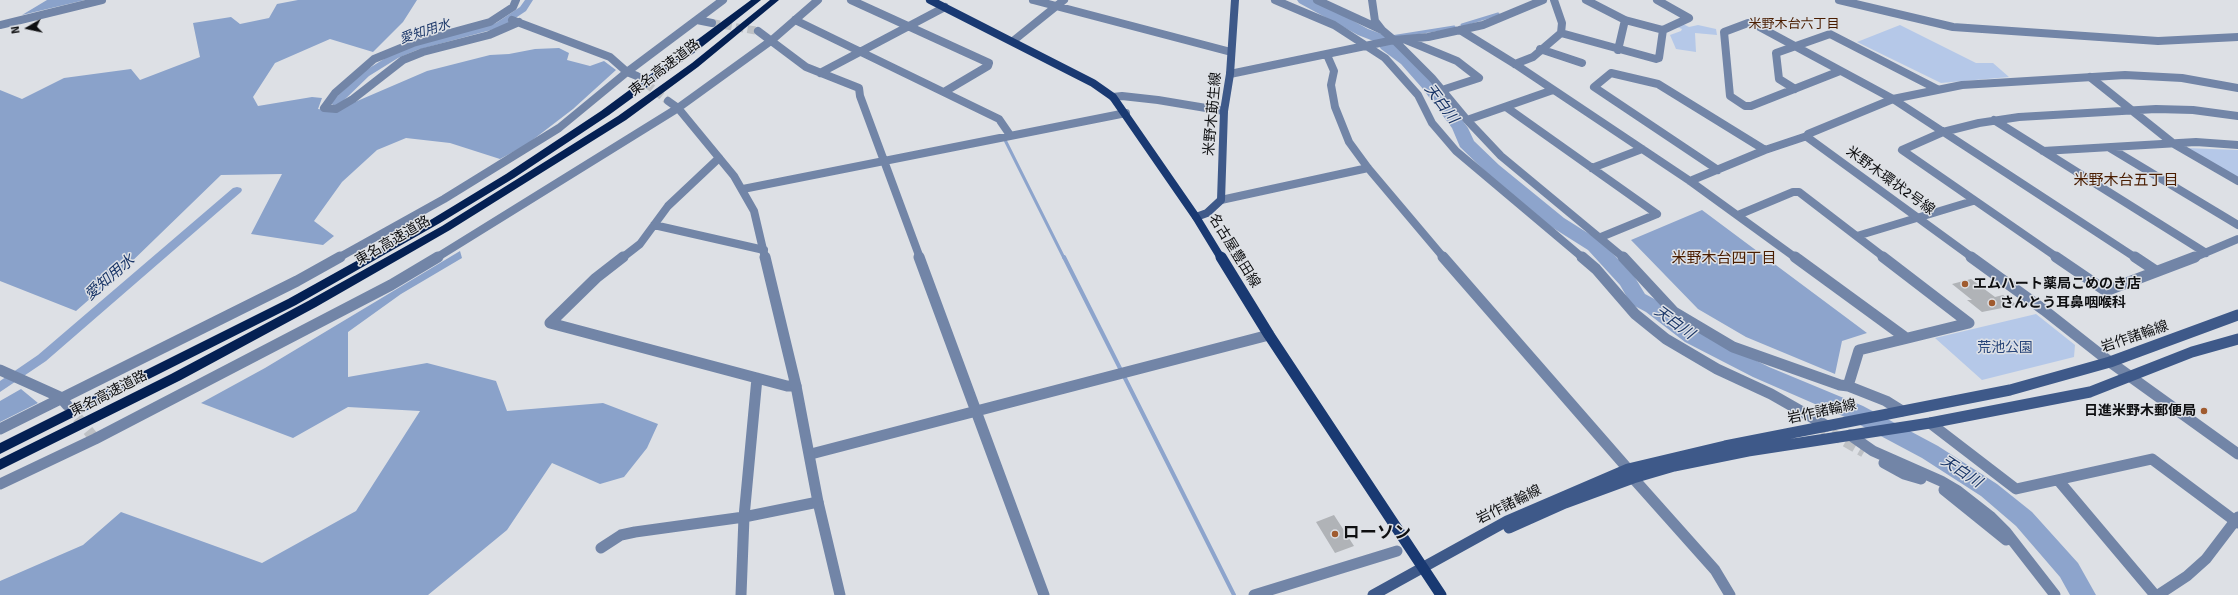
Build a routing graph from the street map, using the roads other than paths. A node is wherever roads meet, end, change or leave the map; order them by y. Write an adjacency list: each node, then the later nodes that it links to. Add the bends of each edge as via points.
1 (102, 0): 28 (street)
2 (516, 0): 22 (street, via 513,7)
3 (723, 0): 23 (street)
4 (757, 0): 120 (highway, 東名高速道路, via 611,109 436,221 285,306)
5 (775, 0): 124 (highway, 東名高速道路, via 695,65 622,118 446,228 176,377)
6 (818, 0): 24 (street)
7 (850, 0): 29 (street)
8 (930, 0): 20 (main road, 名古屋豊田線)
9 (1033, 0): 21 (street)
10 (1064, 0): 21 (street)
11 (1235, 0): 44 (main road, 米野木莇生線)
12 (1275, 0): 39 (street, via 1318,17)
13 (1317, 0): 30 (street)
14 (1372, 0): 30 (street, via 1375,21)
15 (1543, 0): 31 (street, via 1483,25)
16 (1554, 0): 34 (street, via 1562,24)
17 (1586, 0): 25 (street)
18 (1657, 0): 32 (street, via 1690,18)
19 (1839, 0): 35 (street, via 1953,27 2158,41)
20 (945, 7): 29 (street); 38 (main road, 名古屋豊田線)
21 (1057, 7): 38 (street); 44 (street)
22 (500, 17): 26 (street); 26 (street, via 482,25 413,43 386,53 366,66 331,98 324,108 336,109 353,99 396,63 412,55 489,35)
23 (697, 20): 27 (street); 49 (street)
24 (795, 20): 37 (street); 43 (street)
25 (1625, 20): 32 (street); 42 (street)
26 (519, 22): 49 (street, via 610,57)
27 (712, 23)
28 (0, 25)
29 (909, 26): 43 (street); 59 (street, via 990,65)
30 (1382, 30): 36 (street)
31 (1460, 30): 36 (street); 47 (street)
32 (1663, 30): 42 (street, via 1659,58)
33 (758, 31): 37 (street)
34 (1561, 33): 41 (street); 42 (street)
35 (2238, 37)
36 (1399, 39): 39 (street); 57 (street); 57 (street, via 1456,61 1479,78)
37 (772, 40): 50 (street, via 806,67); 64 (street)
38 (1013, 41): 60 (main road, 名古屋豊田線, via 1093,83)
39 (1369, 46): 45 (street); 106 (street, via 1397,70 1418,95 1432,123 1476,169 1596,269 1635,314 1666,339)
40 (1794, 46): 48 (street); 55 (street, via 1775,55 1779,79); 55 (street, via 1751,23 1723,33 1730,96 1733,99 1750,106); 56 (street, via 1833,34)
41 (1540, 48): 46 (street); 47 (street, via 1533,57)
42 (1618, 50)
43 (861, 51): 50 (street); 59 (street)
44 (1231, 52): 51 (main road, 米野木莇生線)
45 (1327, 55): 51 (street); 82 (street, via 1334,71 1331,85 1335,107 1349,142)
46 (1582, 63)
47 (1515, 64): 58 (street)
48 (1840, 71): 55 (street); 61 (street)
49 (627, 72): 52 (street); 112 (street, via 559,128 444,199 297,281)
50 (820, 73): 81 (street, via 859,88)
51 (1230, 74): 66 (main road, 米野木莇生線)
52 (637, 76)
53 (2090, 77): 54 (street, via 2158,76); 56 (street, via 1987,82); 65 (street)
54 (2238, 88)
55 (1795, 89)
56 (1937, 89): 61 (street)
57 (1442, 90): 69 (street)
58 (1553, 90): 63 (street); 77 (street)
59 (944, 92): 72 (street, via 999,119)
60 (1113, 97): 66 (street, via 1152,99); 67 (main road, 名古屋豊田線)
61 (1893, 99): 71 (street); 73 (street)
62 (668, 101): 64 (street)
63 (1506, 107): 69 (street); 83 (street)
64 (678, 108): 80 (street); 127 (street, via 391,285 95,439)
65 (2131, 110): 68 (street, via 2181,109); 70 (street); 74 (street)
66 (1224, 112): 88 (main road, 米野木莇生線)
67 (1126, 113): 72 (street); 91 (main road, 名古屋豊田線)
68 (2238, 116)
69 (1467, 120): 96 (street, via 1500,156)
70 (1994, 120): 71 (street); 79 (street)
71 (1943, 132): 89 (street, via 1902,151); 100 (street)
72 (1010, 135): 81 (street)
73 (1807, 136): 78 (street); 92 (street, 米野木環状2号線)
74 (2174, 144): 75 (street, via 2196,142); 76 (street); 85 (street)
75 (2238, 145)
76 (2110, 148): 79 (street); 94 (street)
77 (1642, 149): 83 (street); 86 (street)
78 (1765, 150): 84 (street); 84 (street, via 1658,84 1611,73 1594,87)
79 (2043, 151): 99 (street)
80 (719, 158): 87 (street); 93 (street, via 668,206)
81 (884, 161): 87 (street); 113 (street)
82 (1368, 168): 88 (street); 125 (street)
83 (1592, 168): 96 (street, via 1656,214)
84 (1718, 170): 86 (street)
85 (2238, 181)
86 (1690, 182): 90 (street)
87 (742, 189): 98 (street, via 754,212)
88 (1221, 200): 91 (main road, via 1207,213)
89 (1973, 201): 92 (street); 100 (street, via 2103,289)
90 (1738, 215): 95 (street, via 1793,192 1800,192); 103 (street)
91 (1196, 217): 102 (main road, 名古屋豊田線)
92 (1916, 218): 95 (street); 105 (street, 米野木環状2号線, via 2044,310)
93 (654, 225): 98 (street); 109 (street, via 640,244 596,278 550,323)
94 (2238, 225)
95 (1857, 236): 103 (street, via 1969,323)
96 (1601, 237): 111 (street, via 1649,281 1674,312 1716,338 1751,355 1840,386)
97 (2238, 239): 99 (street)
98 (764, 250): 110 (street)
99 (2206, 253): 100 (street)
100 (2156, 271)
101 (2238, 315): 105 (main road, 岩作諸輪線)
102 (1269, 335): 113 (street); 134 (main road, 名古屋豊田線)
103 (1906, 338): 111 (street, via 1859,350)
104 (2238, 339): 108 (main road, 岩作諸輪線, via 2192,352)
105 (2110, 362): 108 (street, 米野木環状2号線); 114 (main road, 岩作諸輪線, via 2010,390)
106 (1717, 369): 115 (street, via 1732,380); 117 (street, via 1771,394)
107 (3, 371): 112 (street)
108 (2130, 376): 116 (main road, 岩作諸輪線, via 2090,392); 123 (street, 米野木環状2号線)
109 (757, 378): 110 (street); 129 (street)
110 (796, 386): 122 (street)
111 (1848, 386): 114 (street, via 1886,400)
112 (64, 401): 118 (street)
113 (976, 411): 122 (street); 137 (street)
114 (1902, 411): 117 (main road, 岩作諸輪線)
115 (1798, 415)
116 (1930, 423): 119 (main road, 岩作諸輪線); 126 (street, via 2016,489)
117 (1827, 426): 125 (main road, 岩作諸輪線, via 1661,460)
118 (0, 429)
119 (1854, 435): 125 (main road, 岩作諸輪線, via 1748,451); 133 (street, via 1874,451 1958,491 1990,516)
120 (0, 450)
121 (1864, 452): 133 (street, via 1904,474 1936,484)
122 (811, 454): 128 (street)
123 (2238, 454)
124 (0, 465)
125 (1630, 474): 134 (main road, 岩作諸輪線); 141 (street, via 1715,570)
126 (2058, 480): 130 (street, via 2152,459); 143 (street)
127 (0, 484)
128 (818, 502): 129 (street); 136 (street)
129 (744, 517): 131 (street, via 634,532 621,536); 135 (street)
130 (2237, 520): 144 (street, via 2206,559 2187,576)
131 (601, 548)
132 (1397, 551): 138 (street)
133 (2022, 553): 142 (street)
134 (1423, 567): 139 (main road, 岩作諸輪線); 140 (main road, 名古屋豊田線)
135 (741, 595)
136 (840, 595)
137 (1044, 595)
138 (1254, 595)
139 (1374, 595)
140 (1441, 595)
141 (1730, 595)
142 (2055, 595)
143 (2155, 595)
144 (2158, 595)

